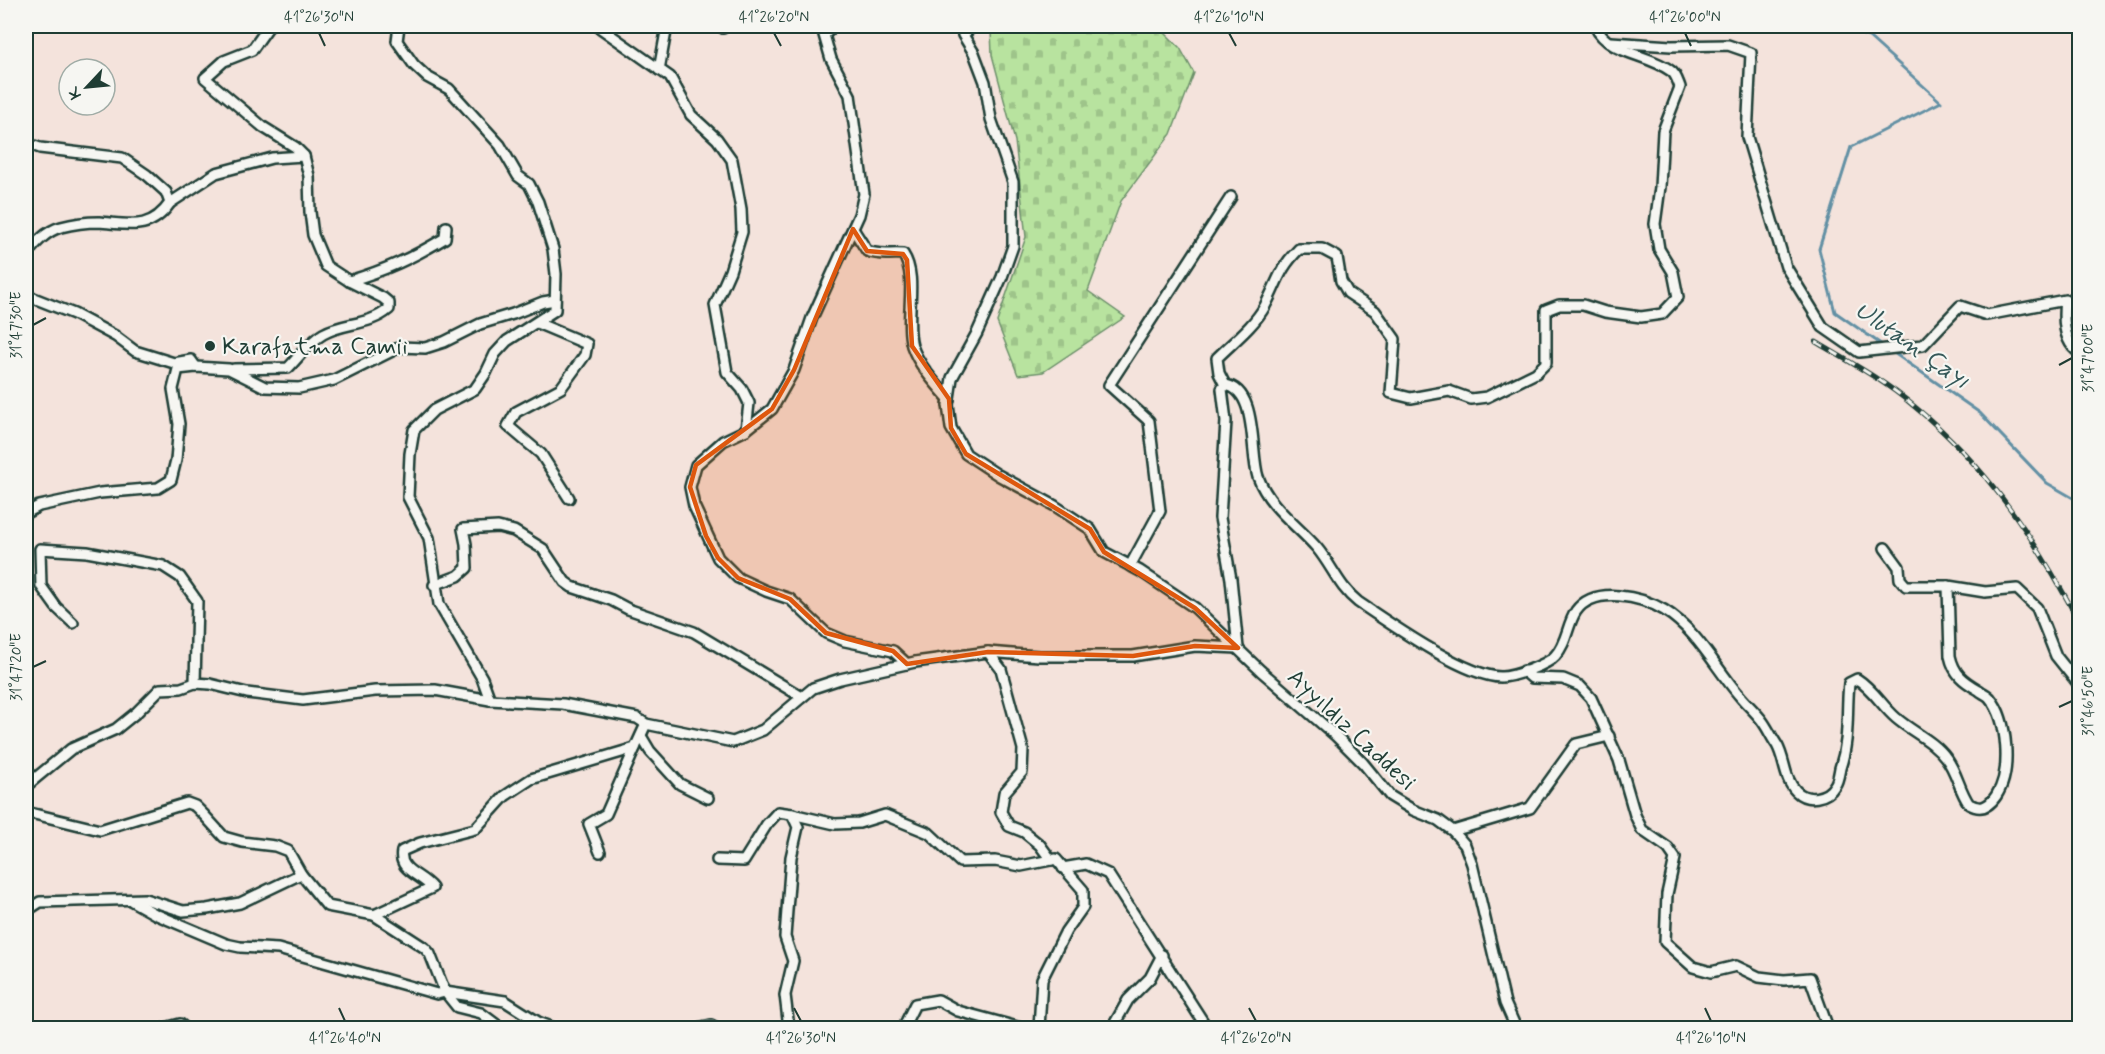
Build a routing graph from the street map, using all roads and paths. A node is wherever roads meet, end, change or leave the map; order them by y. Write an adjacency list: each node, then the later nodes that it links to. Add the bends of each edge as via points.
1 (269, 26): 11 (street, via 252,50 224,61 205,78 262,127)
2 (399, 26): 19 (street, via 397,41 414,65 449,89 500,145 518,176 529,184 553,249)
3 (667, 26): 9 (street)
4 (834, 26): 15 (street, via 824,35 831,59 850,95 864,194)
5 (973, 26): 25 (street, Ayyıldız Caddesi, via 963,35 985,82 991,119 1013,182 1013,246 977,333 952,378)
6 (1595, 26): 8 (street)
7 (599, 27): 9 (street)
8 (1608, 42): 21 (street, via 1728,45 1751,53 1747,137 1786,267 1823,327 1859,352 1923,345 1960,306 1987,315 2065,300 2063,320 2074,350); 24 (street, via 1673,72 1680,87 1663,131 1655,224 1659,249 1673,272 1678,297 1662,314 1641,317 1583,305 1559,305 1546,310 1546,363 1536,373 1487,397 1471,399 1449,391 1411,398 1391,393 1395,339 1375,311 1348,293 1341,281 1337,257 1322,249 1299,249 1286,262 1265,307 1217,358)
9 (659, 70): 26 (street, via 670,77 691,115 717,139 732,160 742,232 715,305 728,372 749,403)
10 (26, 143): 13 (street, via 122,158 166,192)
11 (304, 156): 13 (street, via 272,158 216,172); 17 (street, via 313,235 326,266)
12 (1231, 197): 30 (street, via 1109,385 1149,421 1151,432 1160,511)
13 (170, 203): 16 (street, via 162,214 135,226 95,222 60,227 39,239)
14 (446, 227): 17 (street, via 445,238 425,250 398,265)
15 (853, 229): 25 (street, via 867,251 879,256 903,254 907,260 912,345 927,373); 26 (street, via 812,318 794,370 772,409)
16 (26, 255)
17 (349, 281): 23 (street, via 383,298 389,303 388,309 368,322 323,334 288,368)
18 (26, 295): 22 (street, via 74,314 135,351 174,363 191,360)
19 (555, 300): 20 (street, via 555,310); 23 (street, via 480,324 425,348 400,347 334,380 299,388 265,387)
20 (537, 323): 27 (street, via 587,345 585,355 561,388 516,412 508,426 541,454); 31 (street, via 507,341 475,389 434,410 414,430 408,497 429,538)
21 (2079, 353)
22 (196, 367): 23 (street); 28 (street, via 178,369 173,389 179,424 177,460 171,480 158,488 100,493 39,506)
23 (229, 369)
24 (1225, 385): 34 (street, via 1220,518); 37 (street, via 1243,395 1258,478 1265,491 1317,548 1347,593 1425,645 1475,671 1500,677)
25 (949, 399): 30 (street, Ayyıldız Caddesi, via 951,428 966,454 1090,529 1104,552)
26 (746, 430): 36 (street, via 723,441 696,465 690,487 694,506 718,558 738,578 790,599 826,633 893,651)
27 (569, 498)
28 (26, 513)
29 (1885, 548): 32 (street, via 1899,567 1900,579 1906,586)
30 (1130, 566): 34 (street, Ayyıldız Caddesi, via 1195,608)
31 (434, 585): 40 (street, via 467,568 463,529 514,531 543,549 572,587 694,632); 41 (street, via 438,604 482,678)
32 (1948, 586): 37 (street, via 1952,666 1963,681 1990,697 2002,722 2006,744 2002,786 1985,807 1969,804 1953,768 1937,748 1894,717 1857,679 1850,683 1848,736 1835,785 1827,794 1807,798 1790,783 1779,749 1763,722 1694,637 1664,610 1630,597 1599,597 1585,603 1577,610 1554,658); 39 (street, via 1985,592 2017,589 2037,608 2055,656)
33 (73, 623): 38 (street, via 56,608 41,586 40,549 87,552 163,566 180,577 197,601)
34 (1238, 648): 35 (street, via 1195,646 1133,656); 50 (street, Ayyıldız Caddesi, via 1336,736 1390,796 1438,819)
35 (988, 652): 36 (street); 53 (street, via 1001,669 1023,749 1022,772 1004,793 1001,812 1009,826 1024,832)
36 (906, 664): 40 (street, via 840,679 813,688)
37 (1524, 671): 44 (street, via 1532,678 1563,679 1580,686 1592,698)
38 (195, 683): 41 (street, via 303,700 375,691 435,690); 46 (street, via 160,689 116,729 71,749)
39 (2079, 686)
40 (802, 697): 42 (street, via 762,730 733,742)
41 (490, 700): 42 (street, via 563,704 637,718)
42 (646, 724): 43 (street)
43 (641, 736): 45 (street); 47 (street, via 680,784)
44 (1609, 736): 50 (street, via 1576,744 1530,808); 74 (street, via 1642,830 1676,858 1667,894 1665,942 1693,966 1712,972 1736,966 1759,977 1810,978)
45 (635, 748): 51 (street, via 606,814 589,824); 58 (street, via 531,779 505,796 475,828 402,851 403,865 432,888)
46 (26, 786)
47 (708, 798)
48 (26, 812): 55 (street, via 100,830 187,803 195,806 224,837 288,851)
49 (792, 814): 52 (street, via 778,812 744,861); 53 (street, via 835,824 859,823 885,815 929,833 960,862 995,861 1021,866); 68 (street, via 798,826 791,857 785,936 793,961 785,995)
50 (1453, 831): 73 (street, Ayyıldız Caddesi, via 1465,845 1472,864 1505,1003)
51 (600, 852)
52 (717, 860)
53 (1051, 860): 54 (street)
54 (1063, 868): 59 (street, via 1086,864 1108,874); 71 (street, via 1083,890 1083,907 1042,979)
55 (301, 874): 56 (street, via 240,903 207,909 183,911 145,899); 58 (street, via 327,906)
56 (132, 901): 57 (street, via 40,902); 60 (street, via 226,944 278,949 436,994)
57 (26, 910)
58 (374, 915): 60 (street, via 425,948)
59 (1162, 956): 61 (street); 72 (street)
60 (445, 992): 64 (street, via 457,1007 481,1013); 65 (street, via 505,1001)
61 (1115, 1023)
62 (165, 1029): 63 (street, via 180,1024)
63 (185, 1029)
64 (501, 1029)
65 (554, 1029)
66 (697, 1029): 67 (street, via 711,1025)
67 (717, 1029)
68 (789, 1029)
69 (903, 1029): 70 (street, via 915,1004 938,1000 958,1011)
70 (1021, 1029)
71 (1039, 1029)
72 (1207, 1029)
73 (1516, 1029)
74 (1828, 1029)

